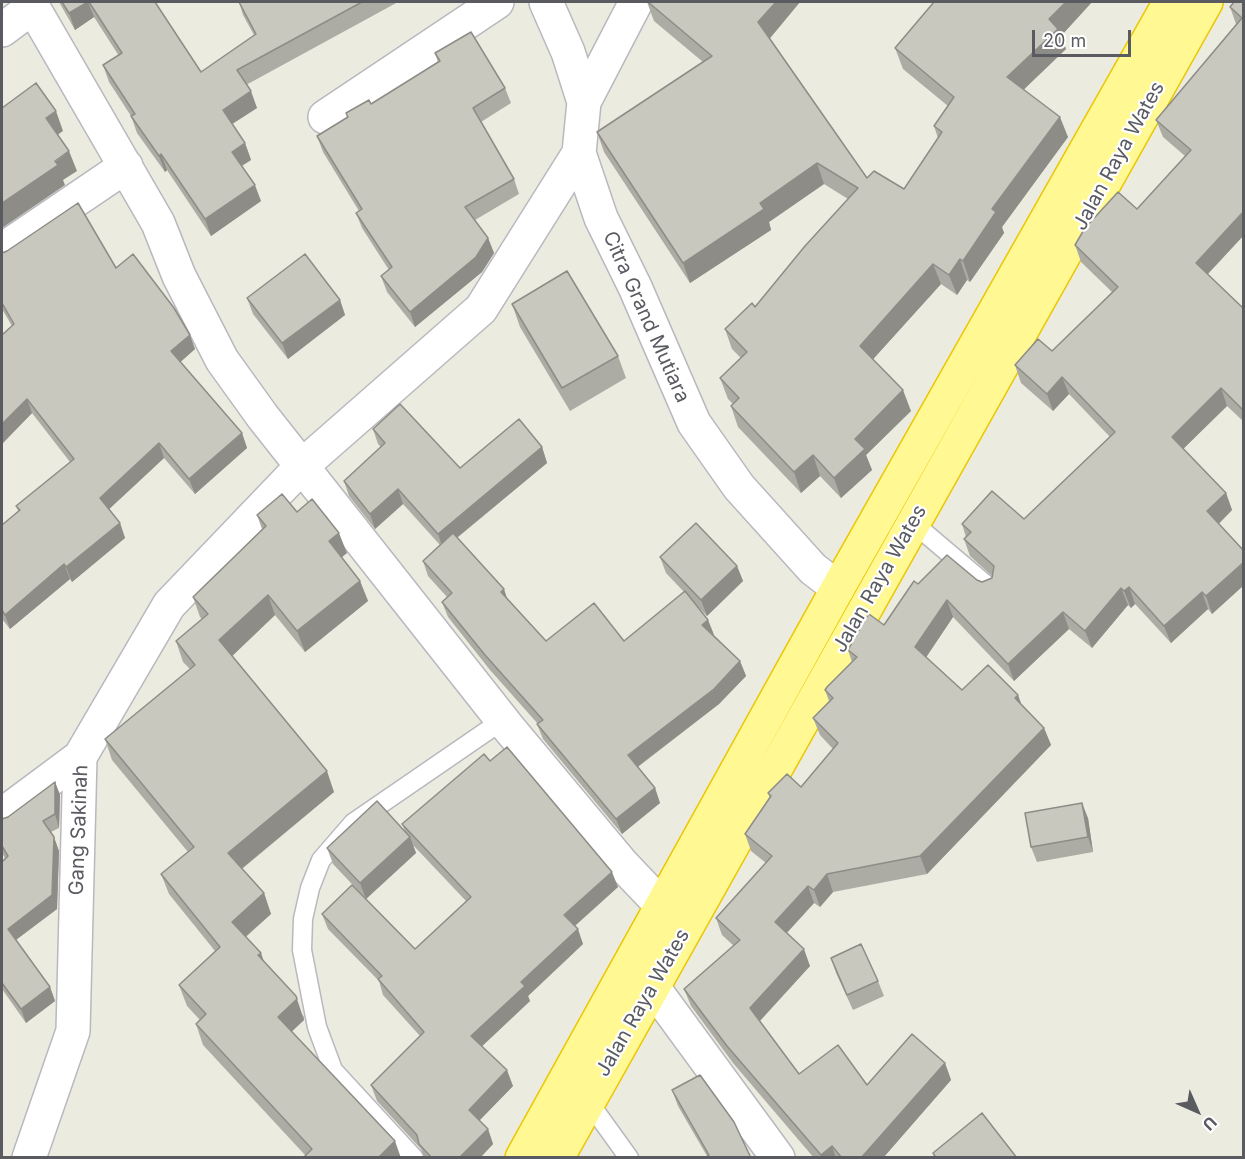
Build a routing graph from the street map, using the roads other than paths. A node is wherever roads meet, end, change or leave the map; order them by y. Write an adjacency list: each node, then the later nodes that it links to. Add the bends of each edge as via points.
1 (497, 2): 9 (street)
2 (546, 2): 8 (street, Citra Grand Mutiara)
3 (636, 2): 8 (street)
4 (1170, 2): 15 (highway, Jalan Raya Wates)
5 (1206, 2): 14 (highway, Jalan Raya Wates)
6 (31, 4): 7 (street); 11 (street)
7 (2, 30)
8 (584, 102): 10 (street, Citra Grand Mutiara)
9 (325, 117)
10 (579, 153): 13 (street, Gang Sakinah, via 481,309); 15 (street, Citra Grand Mutiara, via 601,218 694,423 739,487 813,569)
11 (126, 166): 12 (street); 13 (street, via 158,223 178,276 222,360)
12 (2, 250)
13 (303, 465): 17 (street); 18 (street, Gang Sakinah, via 169,605)
14 (912, 522): 16 (lane); 21 (highway, Jalan Raya Wates)
15 (838, 588): 20 (highway, Jalan Raya Wates)
16 (990, 588)
17 (502, 720): 20 (street, via 622,865); 24 (lane, via 353,823 321,860 303,919 303,959 317,1027 333,1070)
18 (80, 757): 19 (street); 23 (street, Gang Sakinah, via 73,1031)
19 (2, 815)
20 (663, 907): 25 (highway, Jalan Raya Wates)
21 (652, 986): 22 (highway, Jalan Raya Wates); 28 (street)
22 (588, 1101): 26 (highway, Jalan Raya Wates); 27 (lane)
23 (29, 1158)
24 (414, 1158)
25 (522, 1158)
26 (557, 1158)
27 (629, 1158)
28 (778, 1158)

